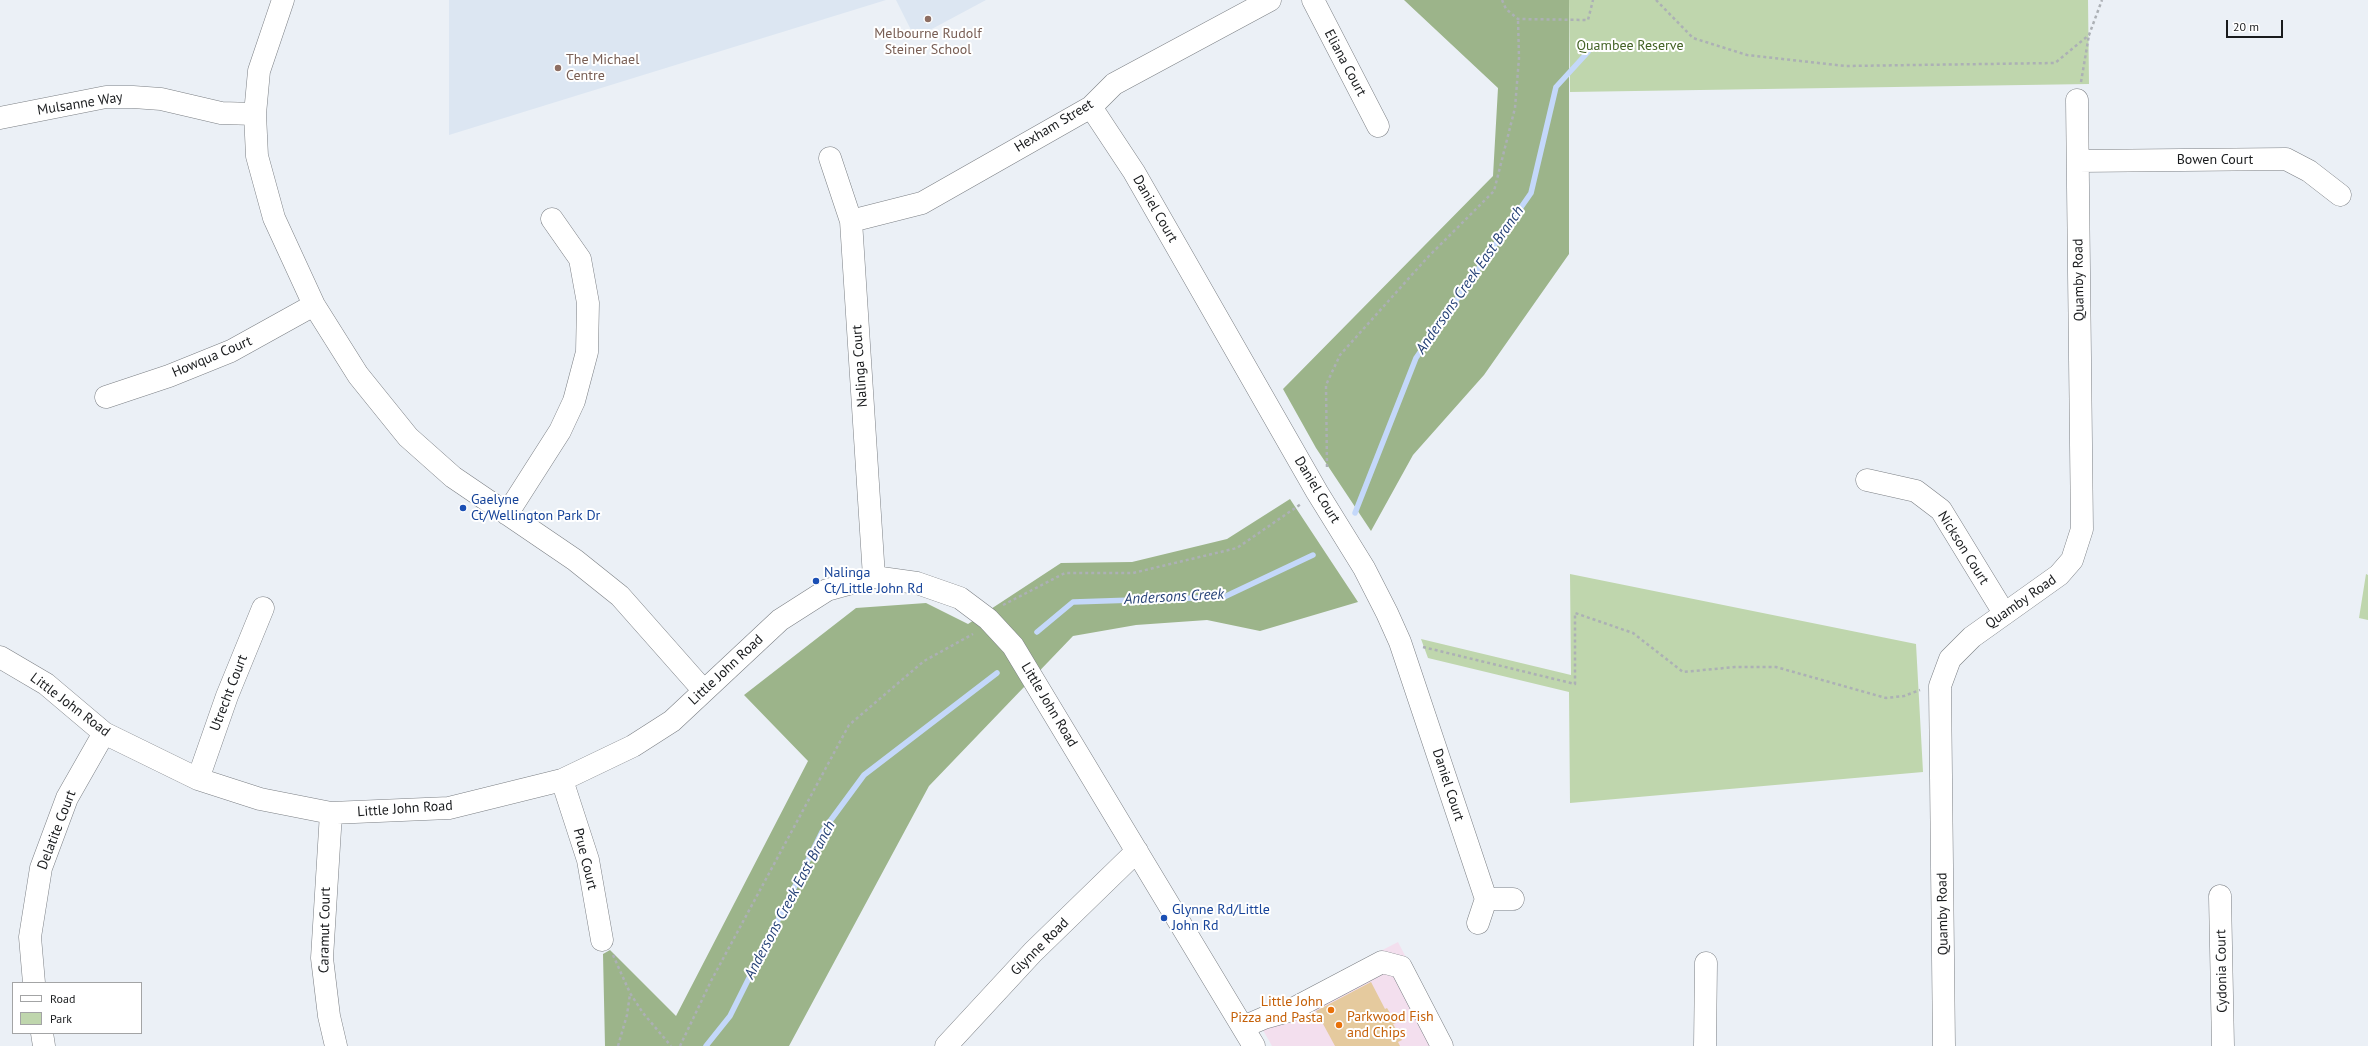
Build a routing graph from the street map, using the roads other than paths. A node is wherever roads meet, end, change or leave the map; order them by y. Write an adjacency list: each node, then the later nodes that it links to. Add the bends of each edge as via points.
1 (284, 0): 6 (street, via 259,71)
2 (1270, 0): 5 (street, Hexham Street, via 1114,84)
3 (1313, 0): 8 (street, Eliana Court)
4 (2077, 100): 10 (street, Quamby Road)
5 (1091, 107): 13 (street, Hexham Street, via 922,203); 29 (street, Daniel Court, via 1134,172 1317,492 1364,568 1400,642)
6 (255, 114): 7 (street, Mulsanne Way, via 221,113 161,99 133,97 106,98); 14 (street, via 257,156 274,218)
7 (0, 118)
8 (1378, 126)
9 (830, 158): 13 (street, Nalinga Court)
10 (2078, 161): 11 (street, Bowen Court, via 2286,159 2309,171); 20 (street, Quamby Road, via 2082,529 2072,560 2059,576)
11 (2340, 195)
12 (552, 219): 17 (street, via 580,259 588,303 586,352 574,401 543,459)
13 (850, 221): 18 (street, Nalinga Court)
14 (314, 305): 15 (street, Howqua Court, via 231,351 169,376); 17 (street, via 358,375 408,437 453,477)
15 (106, 397)
16 (1867, 480): 20 (street, Nickson Court, via 1916,491 1941,510)
17 (507, 514): 22 (street, via 575,560 620,596)
18 (874, 577): 22 (street, Little John Road, via 827,590 780,620); 27 (street, Little John Road, via 917,583 960,598 988,619 1013,646)
19 (263, 608): 24 (street, Utrecht Court, via 226,696)
20 (2004, 613): 43 (street, Quamby Road, via 1972,637 1950,659 1940,686)
21 (0, 656): 23 (street, Little John Road, via 46,684)
22 (704, 691): 25 (street, Little John Road, via 672,722 633,746)
23 (104, 733): 24 (street, Little John Road); 34 (street, Delatite Court, via 67,798 41,868 30,937)
24 (198, 779): 26 (street, Little John Road, via 260,799)
25 (562, 780): 26 (street, Little John Road, via 448,808); 32 (street, Prue Court, via 588,860)
26 (331, 813): 38 (street, Caramut Court, via 322,958 328,1016)
27 (1137, 851): 35 (street, Little John Road); 39 (street, Glynne Road, via 1033,952)
28 (2220, 896): 44 (street, Cydonia Court)
29 (1486, 899): 30 (street); 31 (street)
30 (1513, 899)
31 (1478, 923)
32 (602, 940)
33 (1706, 963): 42 (street)
34 (34, 982)
35 (1243, 1027): 40 (street, Little John Road); 41 (street, via 1289,1011 1382,962 1401,967)
36 (42, 1034): 37 (street)
37 (44, 1046)
38 (336, 1046)
39 (946, 1046)
40 (1254, 1046)
41 (1442, 1046)
42 (1705, 1046)
43 (1944, 1046)
44 (2223, 1046)

